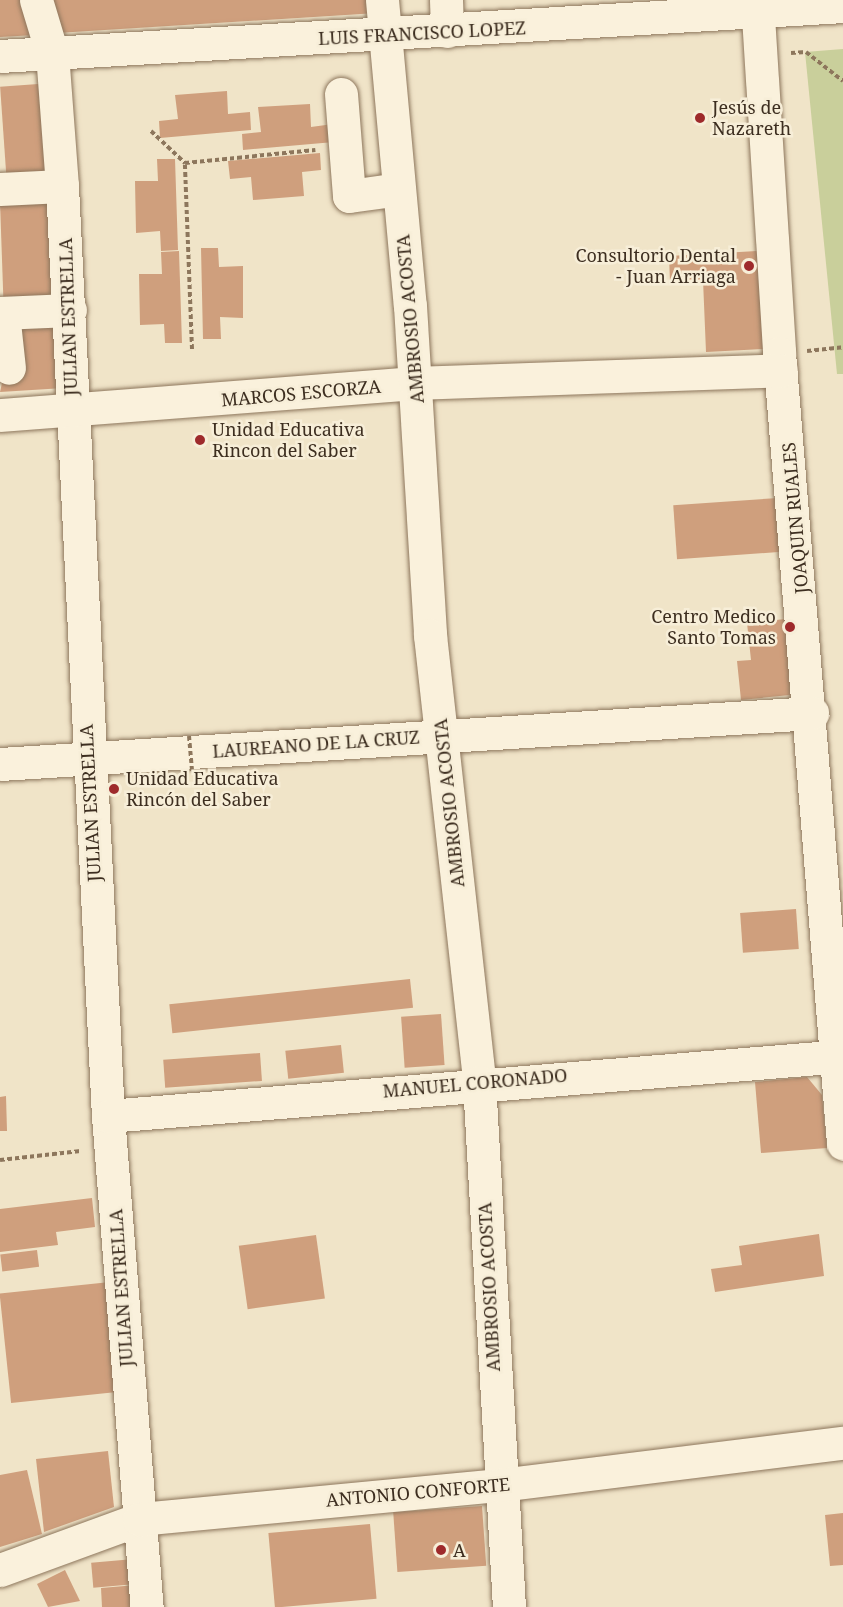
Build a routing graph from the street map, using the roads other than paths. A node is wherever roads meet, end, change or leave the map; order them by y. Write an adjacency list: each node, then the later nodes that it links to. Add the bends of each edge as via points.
1 (36, 0): 7 (street, JULIAN ESTRELLA)
2 (382, 0): 6 (street, AMBROSIO ACOSTA)
3 (758, 6): 4 (street, LUIS FRANCISCO LOPEZ); 5 (street, LUIS FRANCISCO LOPEZ); 16 (street, JOAQUIN RUALES)
4 (843, 6)
5 (447, 16): 6 (street, LUIS FRANCISCO LOPEZ)
6 (384, 35): 7 (street, LUIS FRANCISCO LOPEZ); 12 (street, AMBROSIO ACOSTA)
7 (52, 53): 8 (street, LUIS FRANCISCO LOPEZ); 10 (street, JULIAN ESTRELLA)
8 (0, 56)
9 (341, 94): 12 (street, via 349,196)
10 (63, 186): 11 (street); 13 (street, JULIAN ESTRELLA)
11 (0, 189)
12 (399, 189): 17 (street, AMBROSIO ACOSTA)
13 (70, 310): 14 (street); 18 (street, JULIAN ESTRELLA)
14 (2, 313): 15 (street)
15 (9, 368)
16 (781, 370): 17 (street, MARCOS ESCORZA); 20 (street, JOAQUIN RUALES)
17 (415, 383): 18 (street, MARCOS ESCORZA); 21 (street, AMBROSIO ACOSTA)
18 (71, 412): 19 (street, MARCOS ESCORZA); 22 (street, JULIAN ESTRELLA)
19 (0, 415)
20 (812, 713): 21 (street, LAUREANO DE LA CRUZ); 24 (street, JOAQUIN RUALES)
21 (442, 735): 22 (street, LAUREANO DE LA CRUZ); 25 (street, AMBROSIO ACOSTA)
22 (87, 758): 23 (street, LAUREANO DE LA CRUZ); 26 (street, JULIAN ESTRELLA)
23 (0, 764)
24 (840, 1056): 25 (street, MANUEL CORONADO); 27 (street, JOAQUIN RUALES)
25 (479, 1082): 26 (street, MANUEL CORONADO); 29 (street, AMBROSIO ACOSTA)
26 (109, 1131): 30 (street, JULIAN ESTRELLA)
27 (843, 1143)
28 (843, 1443): 29 (street, ANTONIO CONFORTE)
29 (500, 1485): 30 (street, ANTONIO CONFORTE); 33 (street, AMBROSIO ACOSTA)
30 (139, 1518): 31 (street, ANTONIO CONFORTE); 32 (street, JULIAN ESTRELLA)
31 (0, 1569)
32 (147, 1607)
33 (509, 1607)

